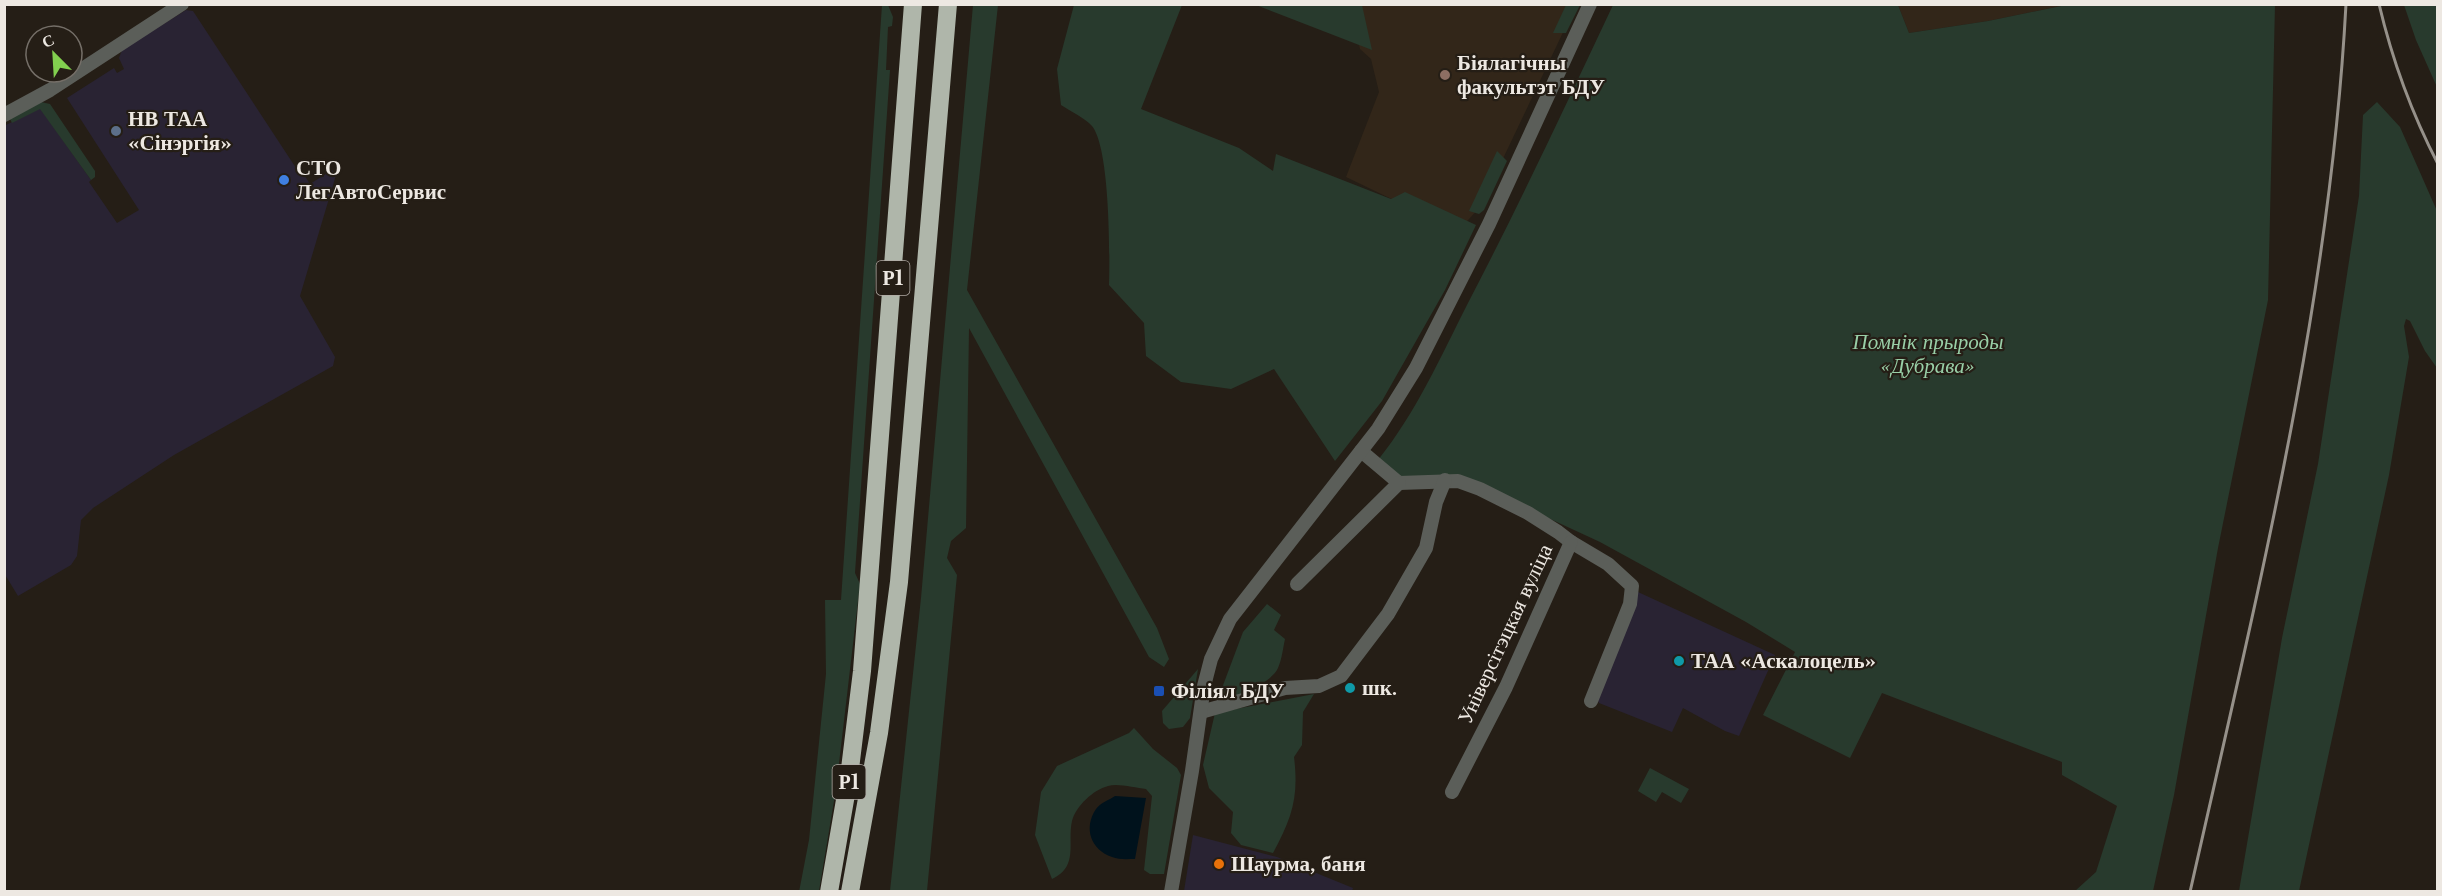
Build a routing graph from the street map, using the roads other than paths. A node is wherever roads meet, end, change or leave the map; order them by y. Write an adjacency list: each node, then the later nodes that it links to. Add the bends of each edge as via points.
1 (182, 4): 5 (street, via 50,90)
2 (913, 4): 14 (highway, Р1, via 862,671)
3 (948, 4): 15 (highway, Р1, via 899,582 882,710)
4 (1590, 4): 6 (street, via 1489,224 1416,368)
5 (4, 115)
6 (1361, 451): 8 (street); 12 (street, via 1230,619 1212,659)
7 (1445, 480): 8 (street); 9 (street, via 1480,489 1528,513); 12 (street, via 1426,548 1388,614 1341,676 1319,686 1285,688)
8 (1398, 483): 10 (street)
9 (1571, 542): 11 (street, Універсітэцкая вуліца, via 1608,564 1632,586 1630,604); 13 (street, Універсітэцкая вуліца, via 1506,687)
10 (1297, 584)
11 (1591, 701)
12 (1201, 712): 16 (street)
13 (1452, 792)
14 (830, 891)
15 (850, 891)
16 (1171, 891)

